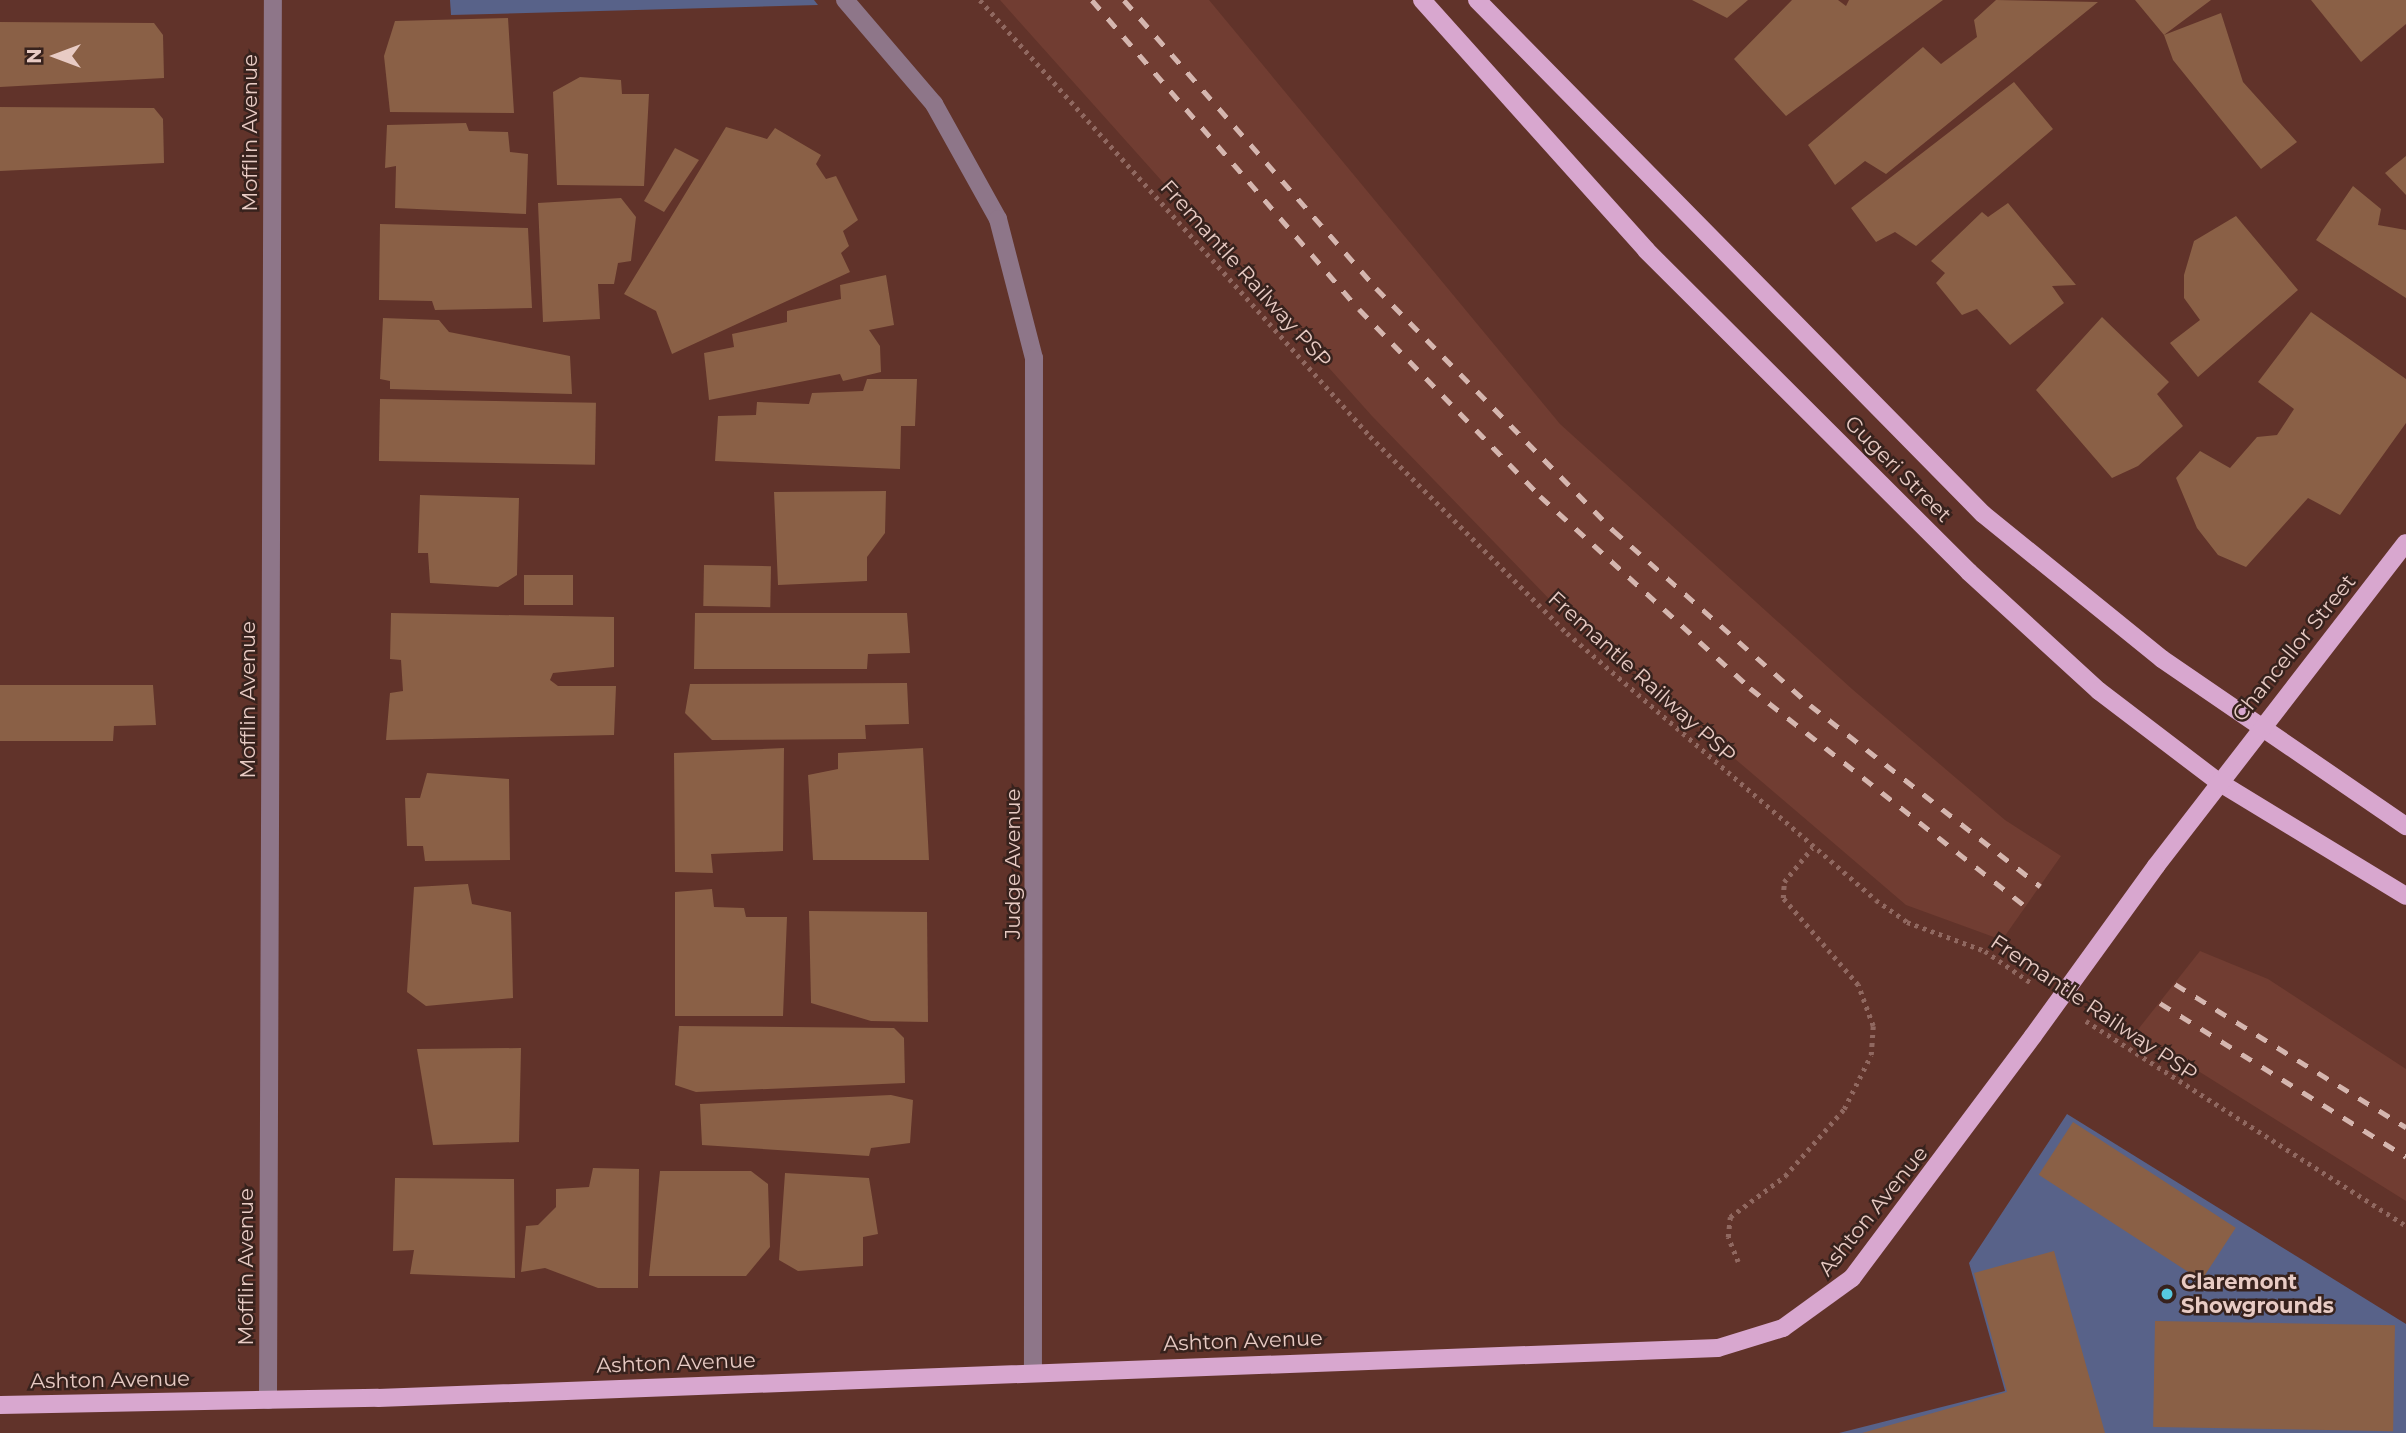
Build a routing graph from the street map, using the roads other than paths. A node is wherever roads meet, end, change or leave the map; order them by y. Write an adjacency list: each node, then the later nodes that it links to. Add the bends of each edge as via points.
1 (273, 0): 11 (street, Mofflin Avenue)
2 (845, 0): 10 (street, Judge Avenue, via 934,104 998,219 1034,358)
3 (1422, 0): 7 (main road, Gugeri Street, via 1646,250 1969,572 2099,691)
4 (1477, 0): 6 (main road, Gugeri Street, via 1983,514)
5 (2406, 543): 6 (main road, Chancellor Street)
6 (2258, 729): 7 (main road, Chancellor Street); 8 (main road, Gugeri Street)
7 (2217, 781): 9 (main road, Gugeri Street); 10 (main road, Ashton Avenue, bridge, via 1852,1278 1783,1328 1717,1348)
8 (2406, 826)
9 (2406, 896)
10 (1033, 1370): 11 (main road, Ashton Avenue)
11 (268, 1400): 12 (main road, Ashton Avenue)
12 (0, 1405)

